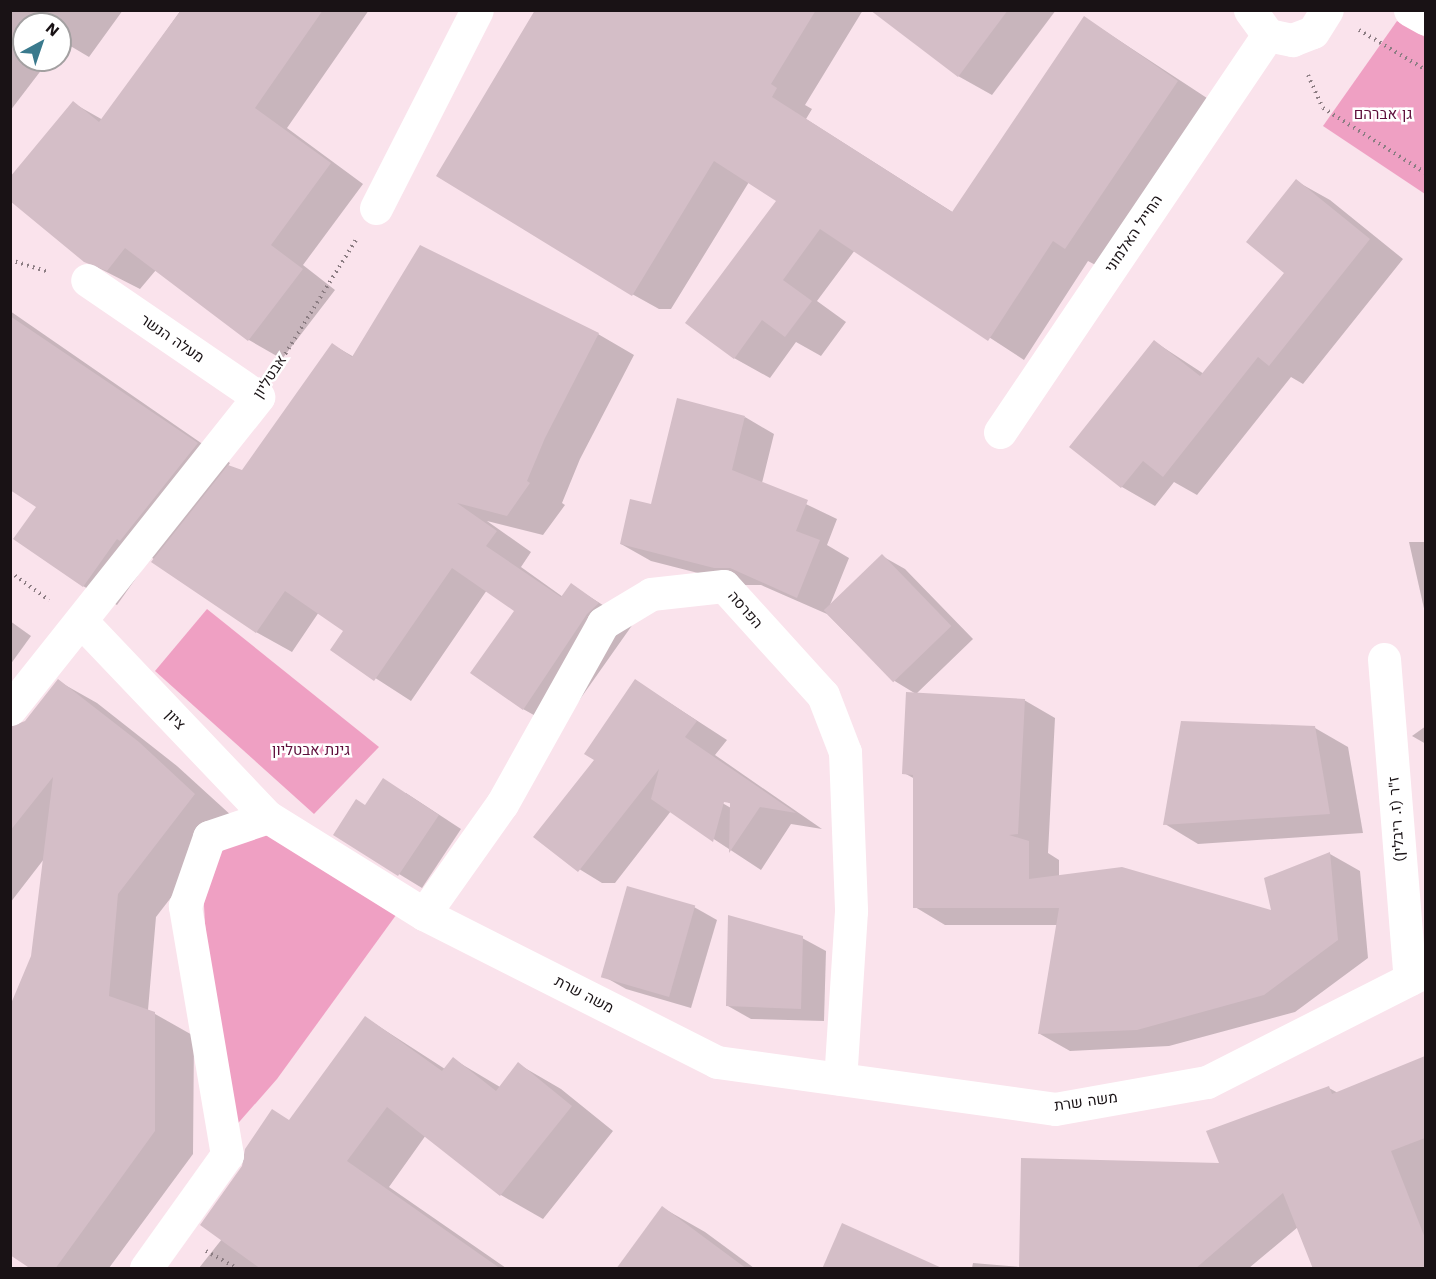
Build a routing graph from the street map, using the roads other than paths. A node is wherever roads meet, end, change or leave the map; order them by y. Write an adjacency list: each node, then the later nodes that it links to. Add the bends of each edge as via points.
1 (477, 10): 6 (street)
2 (1410, 10): 4 (street)
3 (1329, 12): 5 (street, via 1321,24 1302,38 1280,39)
4 (1425, 19)
5 (1259, 23): 9 (street, החייל האלמוני)
6 (376, 208)
7 (87, 280): 8 (street, מעלה הנשר)
8 (258, 397): 10 (street, אבטליון)
9 (1000, 432)
10 (82, 622): 12 (street, אבטליון); 13 (street, ציון)
11 (1384, 659): 15 (street, ז"ר (ז. ריבלין))
12 (10, 709)
13 (267, 818): 14 (street, משה שרת); 17 (street, via 209,837 185,906 227,1155)
14 (424, 915): 16 (street, משה שרת, via 717,1062); 16 (street, הפרסה, via 502,804 603,623 651,594 724,586 823,695 845,752 851,911)
15 (1418, 975): 16 (street, משה שרת, via 1207,1082 1055,1109)
16 (840, 1079)
17 (146, 1269)

